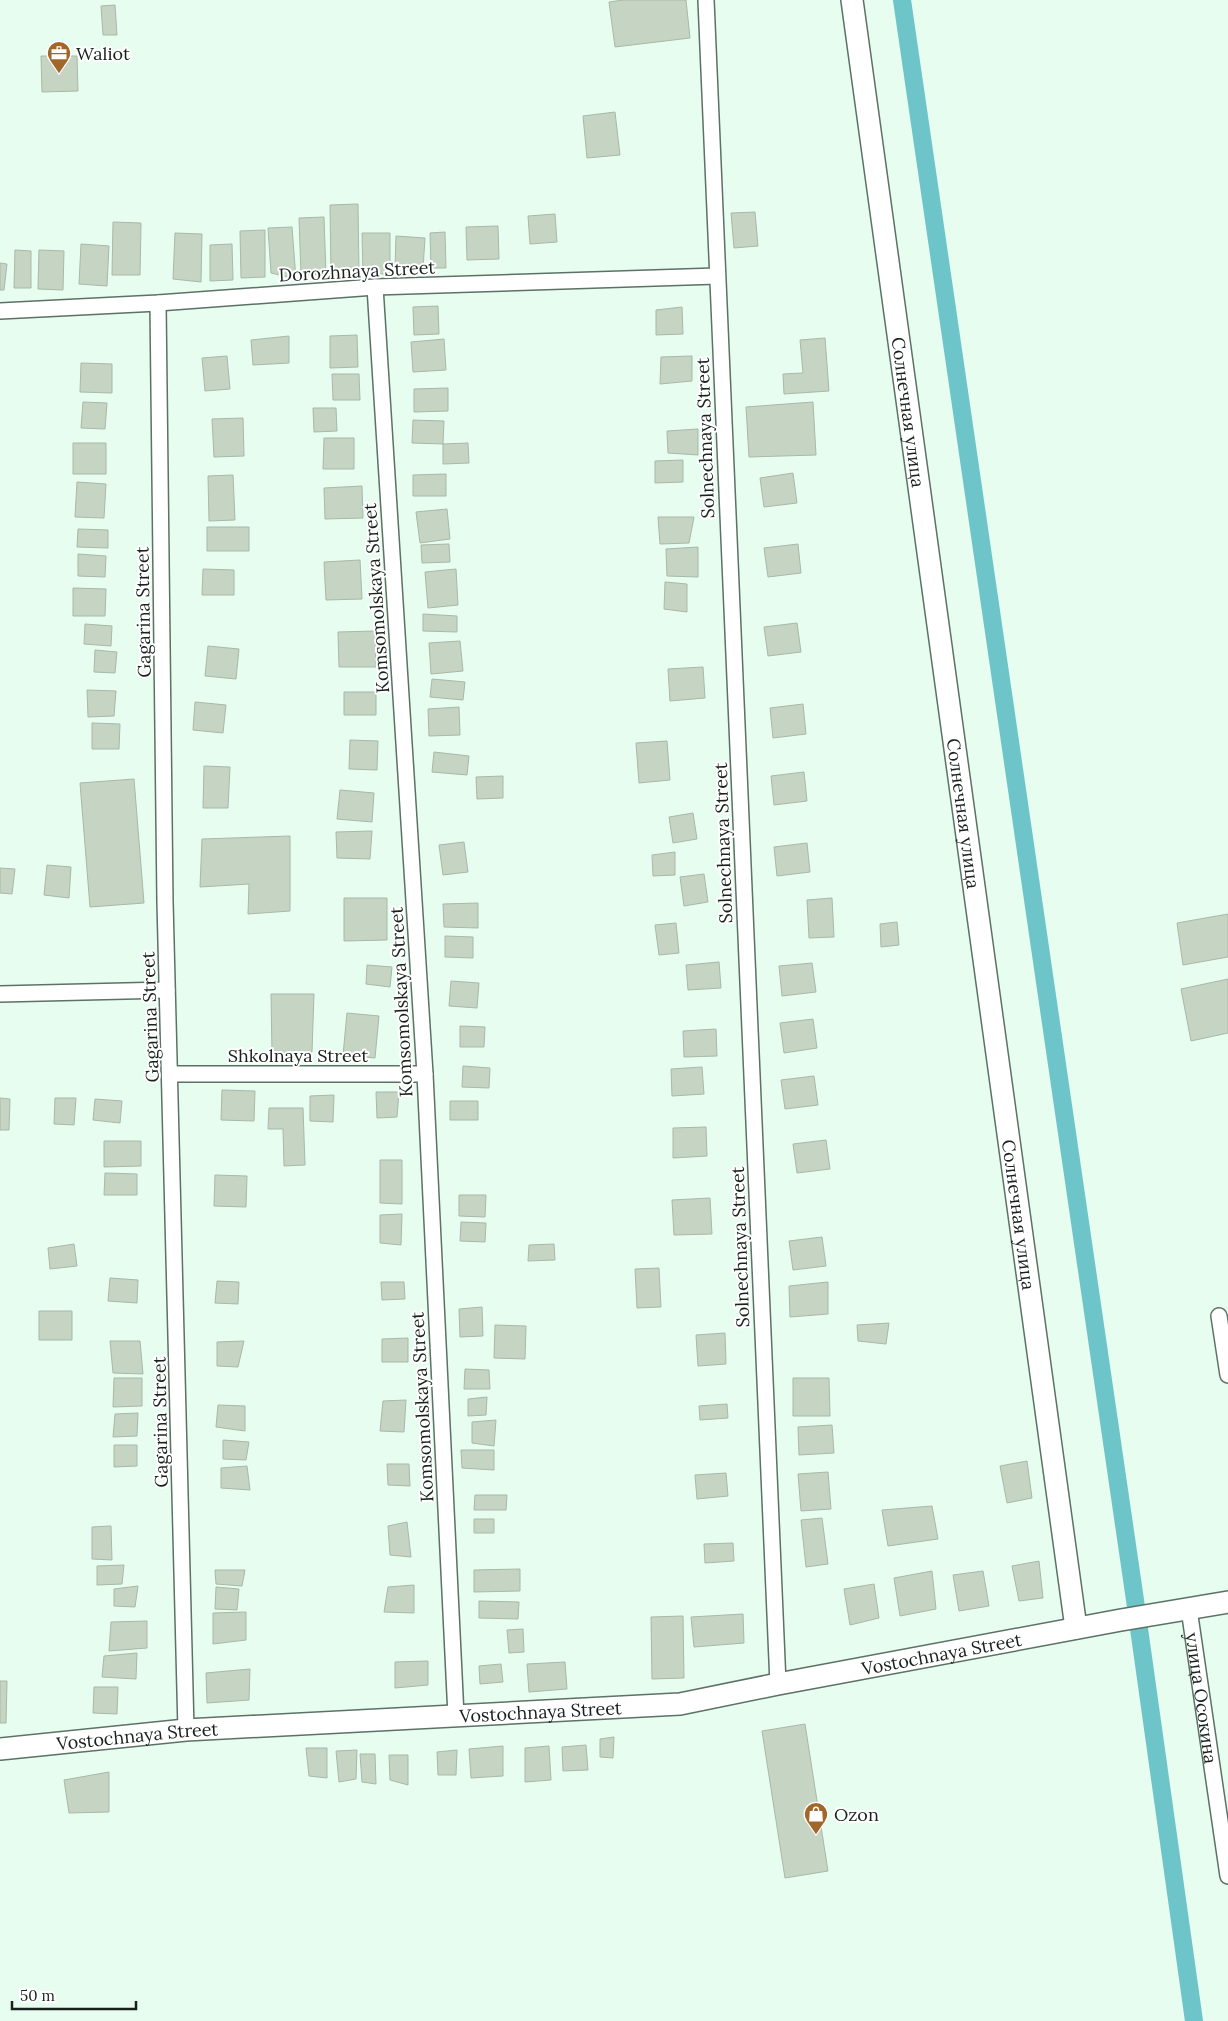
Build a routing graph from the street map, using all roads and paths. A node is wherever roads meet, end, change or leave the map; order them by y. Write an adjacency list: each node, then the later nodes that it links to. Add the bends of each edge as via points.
1 (706, 0): 3 (street, Solnechnaya Street)
2 (852, 0): 16 (main road, Солнечная улица)
3 (717, 276): 4 (street, Dorozhnaya Street); 17 (street, Solnechnaya Street)
4 (375, 287): 5 (street, Dorozhnaya Street); 10 (street, Komsomolskaya Street)
5 (158, 303): 6 (street, Dorozhnaya Street); 7 (street, Gagarina Street)
6 (0, 311)
7 (167, 990): 8 (street); 9 (street, Gagarina Street)
8 (0, 994)
9 (170, 1074): 10 (street, Shkolnaya Street); 19 (street, Gagarina Street)
10 (425, 1074): 18 (street, Komsomolskaya Street)
11 (1218, 1316): 12 (street)
12 (1228, 1375)
13 (1228, 1602): 14 (main road, улица Осокина)
14 (1189, 1609): 15 (main road, улица Осокина); 21 (street, улица Осокина)
15 (1121, 1620): 16 (main road, Vostochnaya Street)
16 (1076, 1628): 17 (main road, Vostochnaya Street)
17 (778, 1684): 18 (main road, Vostochnaya Street, via 680,1704)
18 (456, 1716): 19 (main road, Vostochnaya Street)
19 (186, 1730): 20 (main road, Vostochnaya Street)
20 (0, 1749)
21 (1228, 1876)

